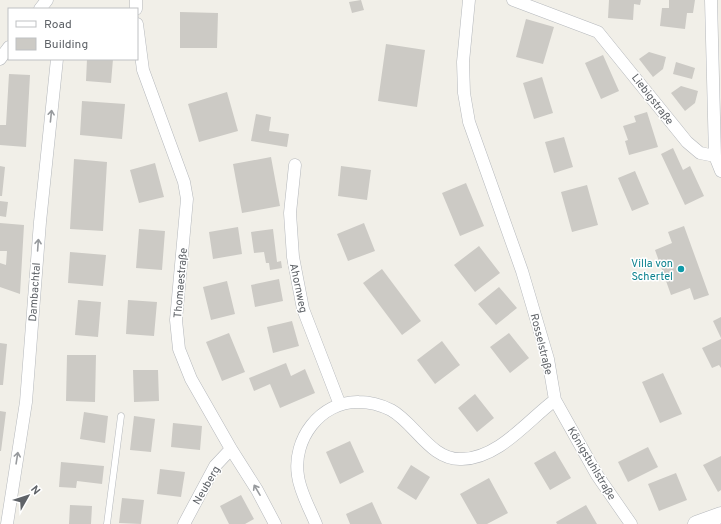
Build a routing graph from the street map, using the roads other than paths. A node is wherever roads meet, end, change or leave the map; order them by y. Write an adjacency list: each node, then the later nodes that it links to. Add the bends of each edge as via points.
1 (469, 0): 11 (street, Rosselstraße, via 463,62 469,122 522,271 548,358)
2 (513, 0): 8 (street, Liebigstraße, via 598,32 687,142 700,153)
3 (711, 0): 8 (street)
4 (138, 32): 14 (street, Thomaestraße, via 143,70 184,182 187,199 176,320 179,348 191,379)
5 (8, 48): 6 (street)
6 (0, 59)
7 (57, 60): 16 (street, Dambachtal, one-way to 7, via 26,402 40,222)
8 (715, 156): 10 (street)
9 (295, 165): 12 (street, Ahornweg, via 290,213 294,264 302,309)
10 (721, 171)
11 (555, 400): 12 (street, via 502,444 474,458 459,460 445,456 433,448 392,411 376,404 358,402); 21 (street, Königstuhlstraße, via 597,475)
12 (340, 405): 20 (street, via 324,413 310,425 301,441 297,458 298,477)
13 (121, 416): 17 (lane)
14 (231, 449): 18 (street, Neuberg, via 215,466); 19 (street, Thomaestraße, one-way to 14)
15 (721, 516): 22 (street)
16 (7, 524)
17 (107, 524)
18 (184, 524)
19 (275, 524)
20 (316, 524)
21 (631, 524)
22 (696, 524)

